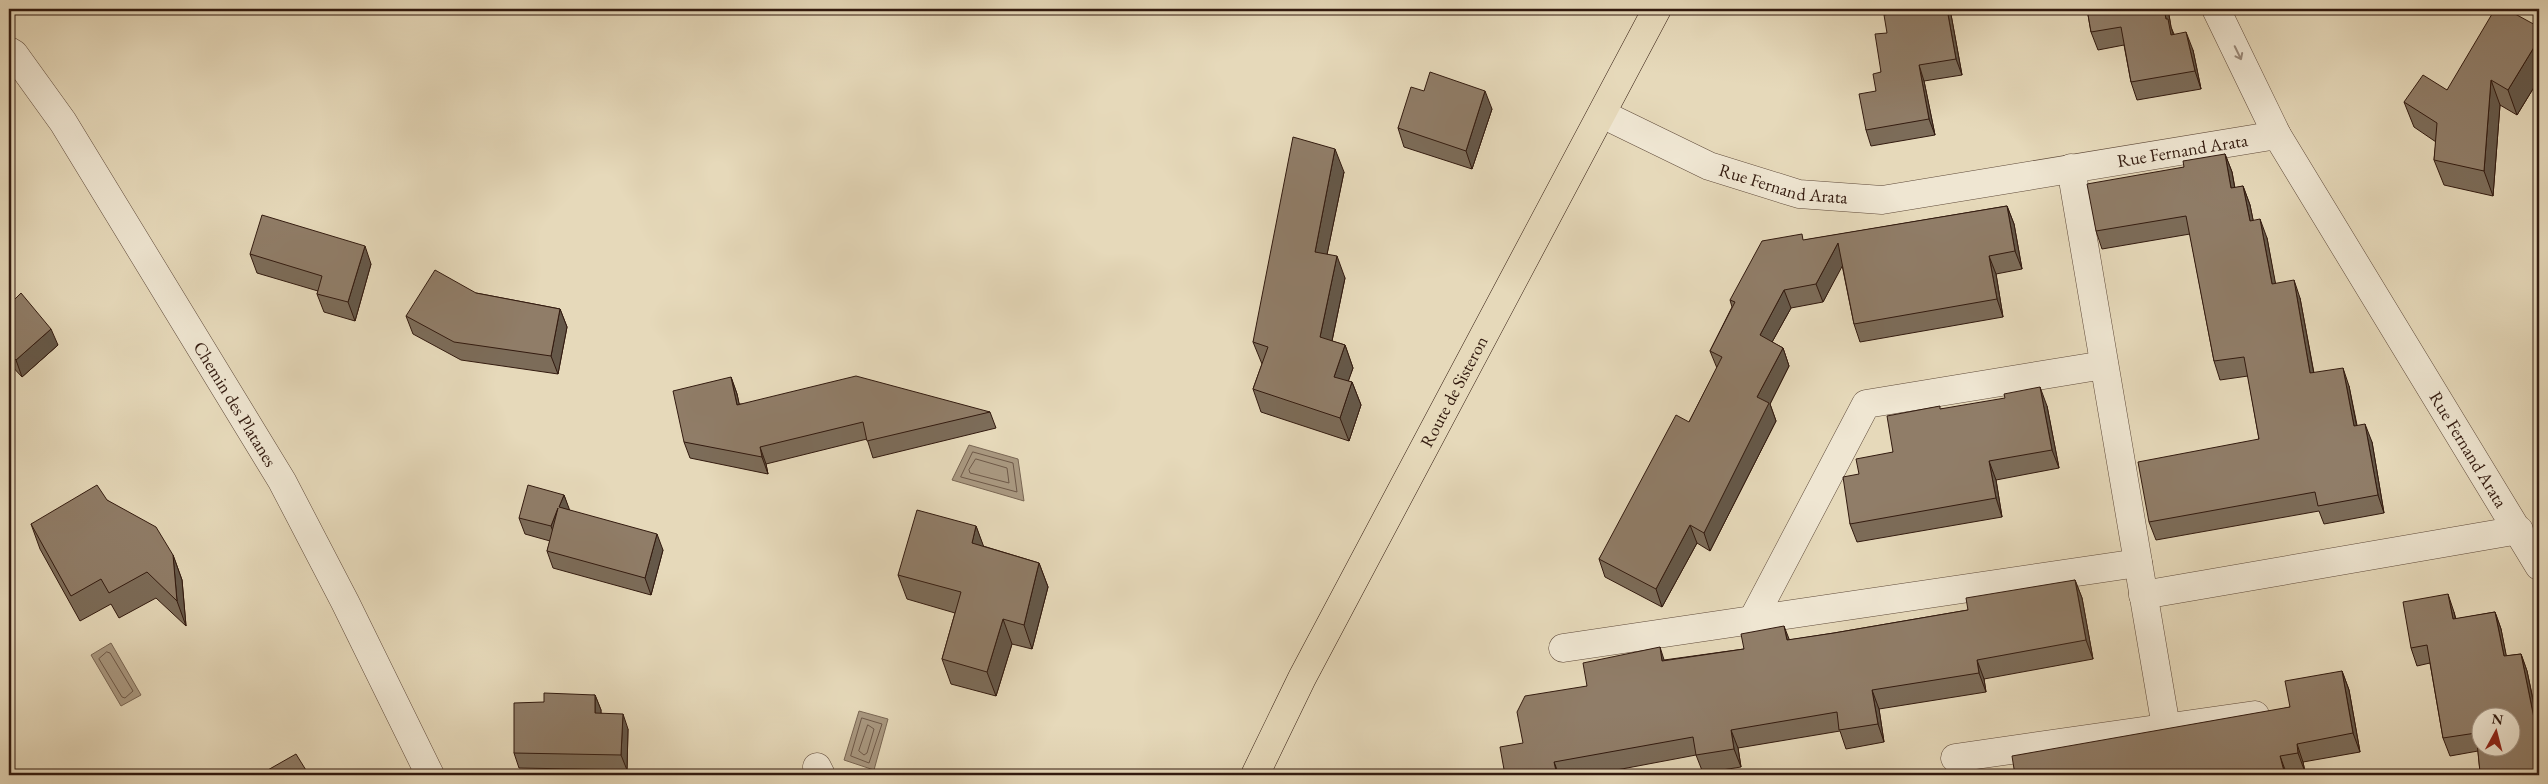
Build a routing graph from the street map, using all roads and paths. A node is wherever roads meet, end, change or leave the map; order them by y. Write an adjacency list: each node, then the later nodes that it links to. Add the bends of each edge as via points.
1 (1658, 9): 4 (main road, Route de Sisteron)
2 (2216, 9): 5 (street, one-way to 5)
3 (9, 51): 17 (street, Chemin des Platanes, via 63,122 282,481)
4 (1602, 114): 6 (street, Rue Fernand Arata, via 1709,166 1799,194 1882,200); 18 (main road, Route de Sisteron, via 1302,678)
5 (2277, 134): 6 (street, Rue Fernand Arata); 8 (street, Rue Fernand Arata)
6 (2071, 168): 7 (street)
7 (2104, 365): 9 (street); 12 (street, via 1866,404)
8 (2519, 530): 10 (street, Rue Fernand Arata); 11 (street)
9 (2138, 564): 11 (street); 12 (street)
10 (2539, 566)
11 (2143, 595): 15 (street)
12 (1753, 618): 13 (street)
13 (1563, 648)
14 (2269, 713): 15 (street)
15 (2166, 727): 16 (street)
16 (1955, 758)
17 (430, 775)
18 (1255, 775)

